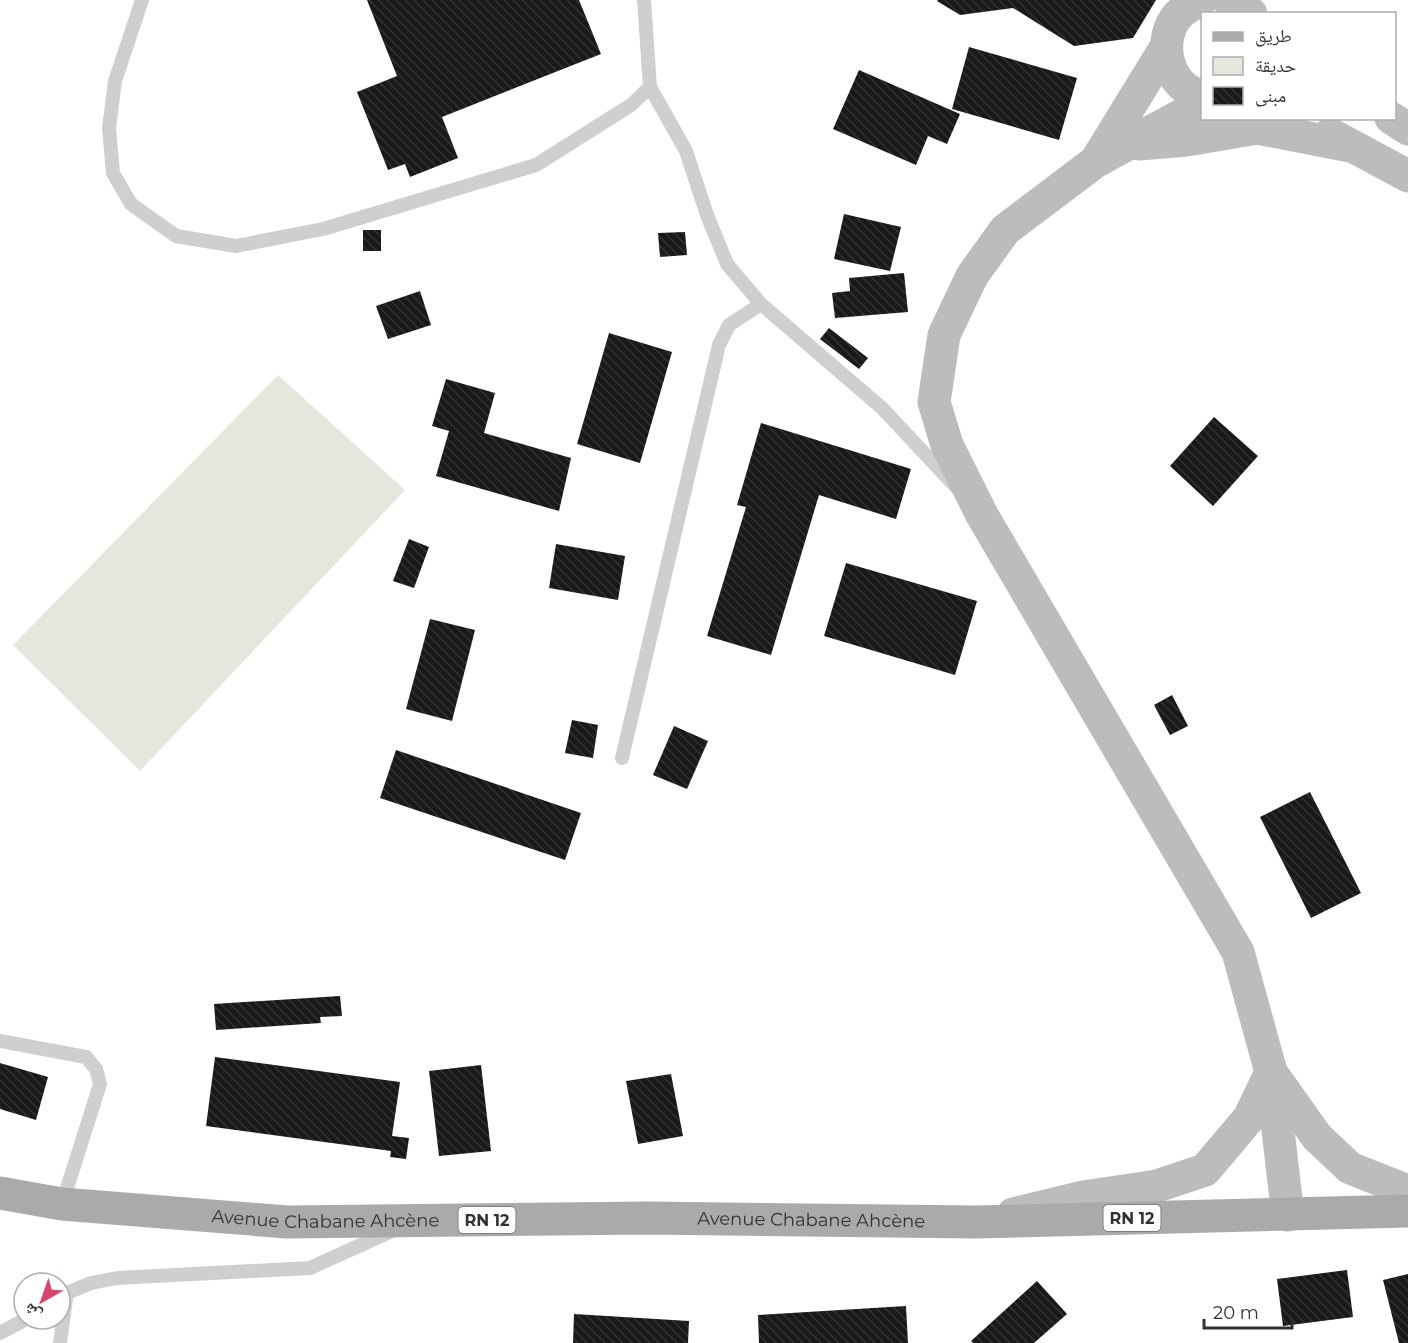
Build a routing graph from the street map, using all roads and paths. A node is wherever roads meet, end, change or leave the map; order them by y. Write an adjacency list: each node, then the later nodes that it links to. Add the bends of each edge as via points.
1 (142, 0): 7 (lane, via 115,81 109,128 113,173 131,204 176,236 237,246 323,229 536,165 631,105)
2 (644, 0): 7 (lane)
3 (1202, 0): 6 (main road, via 1176,18)
4 (1228, 0): 5 (main road)
5 (1249, 12)
6 (1166, 47): 8 (main road, via 1174,76); 15 (main road)
7 (650, 87): 17 (lane, via 686,151 727,264)
8 (1201, 95)
9 (1201, 105): 13 (main road)
10 (1306, 120): 14 (main road)
11 (1394, 120): 12 (main road)
12 (1408, 129)
13 (1128, 144): 14 (main road, via 1187,140 1257,128); 15 (main road)
14 (1350, 146): 16 (main road)
15 (1095, 162): 18 (main road, via 1005,230 972,276 945,335 934,402 947,446)
16 (1408, 176)
17 (760, 304): 18 (lane, via 882,408); 19 (lane, via 729,325 719,345)
18 (982, 515): 21 (main road, via 1238,952)
19 (622, 758)
20 (0, 1041): 24 (lane, via 86,1057 96,1069 100,1084)
21 (1271, 1072): 22 (main road, via 1317,1137 1350,1168); 26 (main road); 28 (main road, via 1249,1118 1205,1170 1157,1186 1083,1197)
22 (1408, 1191)
23 (0, 1193): 24 (main road, Avenue Chabane Ahcène / RN 12)
24 (62, 1204): 27 (main road, Avenue Chabane Ahcène / RN 12, via 287,1222)
25 (1408, 1211): 26 (main road, RN 12)
26 (1288, 1215): 28 (main road, RN 12)
27 (415, 1221): 28 (main road, Avenue Chabane Ahcène / RN 12, via 647,1218); 29 (lane, via 310,1268 117,1278)
28 (976, 1222)
29 (72, 1290)

